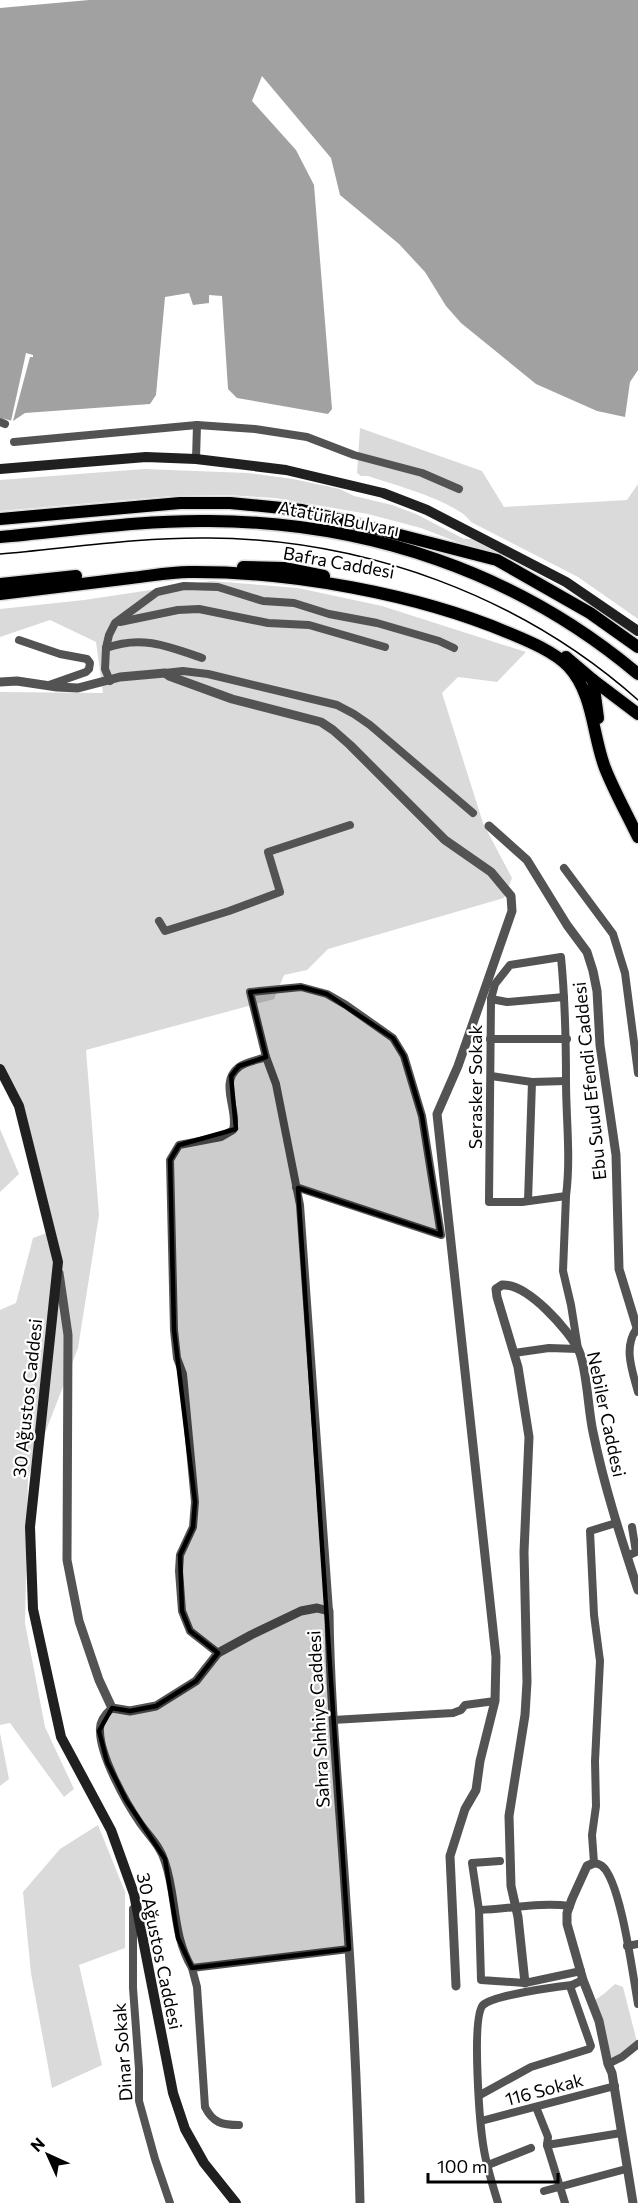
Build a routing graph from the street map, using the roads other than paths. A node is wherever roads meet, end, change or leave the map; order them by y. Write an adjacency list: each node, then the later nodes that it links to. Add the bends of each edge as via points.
1 (197, 425): 2 (street); 3 (street); 5 (street, via 307,437 354,455 422,473)
2 (14, 442)
3 (196, 459): 4 (main road, via 146,457); 11 (main road, via 286,470 383,493 427,510 566,582)
4 (0, 470)
5 (459, 489)
6 (0, 519): 14 (main road, Atatürk Bulvarı, via 180,503 302,510 497,560 590,613)
7 (0, 537): 19 (main road, Atatürk Bulvarı, via 207,521 303,527 377,541 493,581 604,645)
8 (0, 584): 20 (main road, Bafra Caddesi, via 190,565 284,568 411,593 494,618 558,651)
9 (0, 594): 29 (main road, Bafra Caddesi, via 188,572 284,578 354,589 432,605 489,624 567,665 585,693 604,766)
10 (116, 623): 13 (street, via 157,613 199,609 268,623 309,625); 15 (street); 16 (street, via 156,592 201,585 377,622)
11 (638, 631)
12 (19, 640): 23 (street, via 90,663 86,672)
13 (385, 647)
14 (638, 647)
15 (106, 648): 17 (street, via 122,642 164,644); 21 (street, via 105,669)
16 (454, 648)
17 (202, 658)
18 (165, 673): 21 (street); 25 (street, via 208,674 337,705 370,725); 56 (street, via 232,699 301,715 333,729 445,840 491,872 511,896 512,911 458,1066 437,1114 494,1629)
19 (638, 674)
20 (593, 680): 24 (main road, Bafra Caddesi); 28 (main road, via 610,769)
21 (110, 681): 23 (street, via 78,688)
22 (0, 682): 23 (street)
23 (48, 686)
24 (638, 714)
25 (473, 813)
26 (350, 825): 31 (street, via 268,852 280,892 165,931)
27 (489, 826): 46 (street, Ebu Suud Efendi Caddesi, via 527,860 587,952 593,971 616,1155 619,1269)
28 (638, 828)
29 (638, 837)
30 (564, 868): 38 (street, via 614,934 625,973)
31 (159, 921)
32 (564, 998): 33 (street, via 507,1002); 33 (street, Serasker Sokak, via 561,957 510,965 495,984); 35 (street)
33 (491, 999): 34 (street, Serasker Sokak)
34 (490, 1039): 35 (street); 39 (street, Serasker Sokak)
35 (567, 1039): 40 (street)
36 (266, 1057): 42 (street, via 276,1084); 42 (street, via 250,992 301,987 327,994 393,1038 404,1056 422,1116 441,1235); 55 (street, via 239,1066 231,1076 233,1130 221,1137 179,1145 170,1160 174,1330 183,1374 195,1502 193,1527 180,1555 182,1611 190,1631)
37 (0, 1069): 45 (main road, 30 Ağustos Caddesi, via 19,1106)
38 (638, 1073)
39 (490, 1076): 41 (street); 44 (street, Serasker Sokak, via 489,1202)
40 (566, 1081): 41 (street); 43 (street, via 570,1167)
41 (532, 1082): 44 (street)
42 (297, 1187): 54 (street)
43 (567, 1196): 44 (street); 47 (street, via 563,1271)
44 (528, 1201)
45 (58, 1263): 57 (street, via 68,1335 67,1560 79,1621); 61 (main road, 30 Ağustos Caddesi, via 30,1527 33,1609 61,1737 111,1830)
46 (638, 1329): 49 (street, via 628,1347)
47 (578, 1349): 48 (street); 48 (street, Nebiler Caddesi, via 542,1305 514,1287 502,1285 496,1289 497,1297); 50 (street, Nebiler Caddesi, via 600,1468)
48 (514, 1353): 63 (street, via 529,1437 524,1532 527,1682 509,1816 511,1886)
49 (638, 1392)
50 (616, 1523): 52 (street, Nebiler Caddesi); 60 (street, via 590,1531 600,1661)
51 (632, 1527): 52 (street, via 636,1552)
52 (627, 1556): 53 (street, Nebiler Caddesi)
53 (638, 1590)
54 (329, 1611): 55 (street, Sahra Sıhhiye Caddesi, via 301,1611); 58 (street, Sahra Sıhhiye Caddesi)
55 (218, 1653): 57 (street, Sahra Sıhhiye Caddesi, via 196,1681 156,1706 129,1711)
56 (495, 1701): 58 (street, via 465,1705 453,1713); 72 (street, via 476,1790 465,1809 450,1856)
57 (112, 1708): 68 (street, via 103,1717 99,1731 107,1762 126,1800 165,1859 178,1938)
58 (333, 1720): 67 (street, Sahra Sıhhiye Caddesi)
59 (500, 1861): 64 (street, via 472,1863)
60 (594, 1863): 62 (street, via 587,1866); 66 (street, via 602,1866 610,1877)
61 (134, 1894): 88 (street, Dinar Sokak, via 133,1988 139,2101); 89 (main road, 30 Ağustos Caddesi, via 173,2093 185,2128 204,2163)
62 (570, 1906): 63 (street, via 536,1904); 69 (street, via 567,1924)
63 (516, 1908): 64 (street); 70 (street)
64 (479, 1910): 70 (street, via 481,1980)
65 (638, 1944): 66 (street)
66 (627, 1947): 73 (street)
67 (349, 1949): 68 (street); 90 (street, Sahra Sıhhiye Caddesi)
68 (192, 1968): 80 (street, via 197,1987 205,2107 219,2124)
69 (582, 1976): 70 (street); 71 (street); 75 (street, via 599,2021)
70 (525, 1983)
71 (572, 1985): 77 (street, via 484,2004 478,2014 476,2032); 77 (street, via 589,2049 531,2067)
72 (456, 1986)
73 (638, 2004)
74 (638, 2044): 75 (street)
75 (608, 2064): 76 (street)
76 (615, 2086): 78 (street, 116 Sokak); 81 (street)
77 (480, 2095): 79 (street)
78 (536, 2107): 79 (street, 116 Sokak); 82 (street, via 548,2137)
79 (481, 2121): 84 (street)
80 (239, 2125)
81 (621, 2133): 82 (street); 85 (street)
82 (547, 2145): 86 (street)
83 (531, 2148): 84 (street)
84 (488, 2165): 91 (street)
85 (626, 2169): 86 (street); 93 (street)
86 (560, 2187): 87 (street); 92 (street)
87 (544, 2191)
88 (170, 2203)
89 (236, 2203)
90 (360, 2203)
91 (498, 2203)
92 (565, 2203)
93 (633, 2203)

